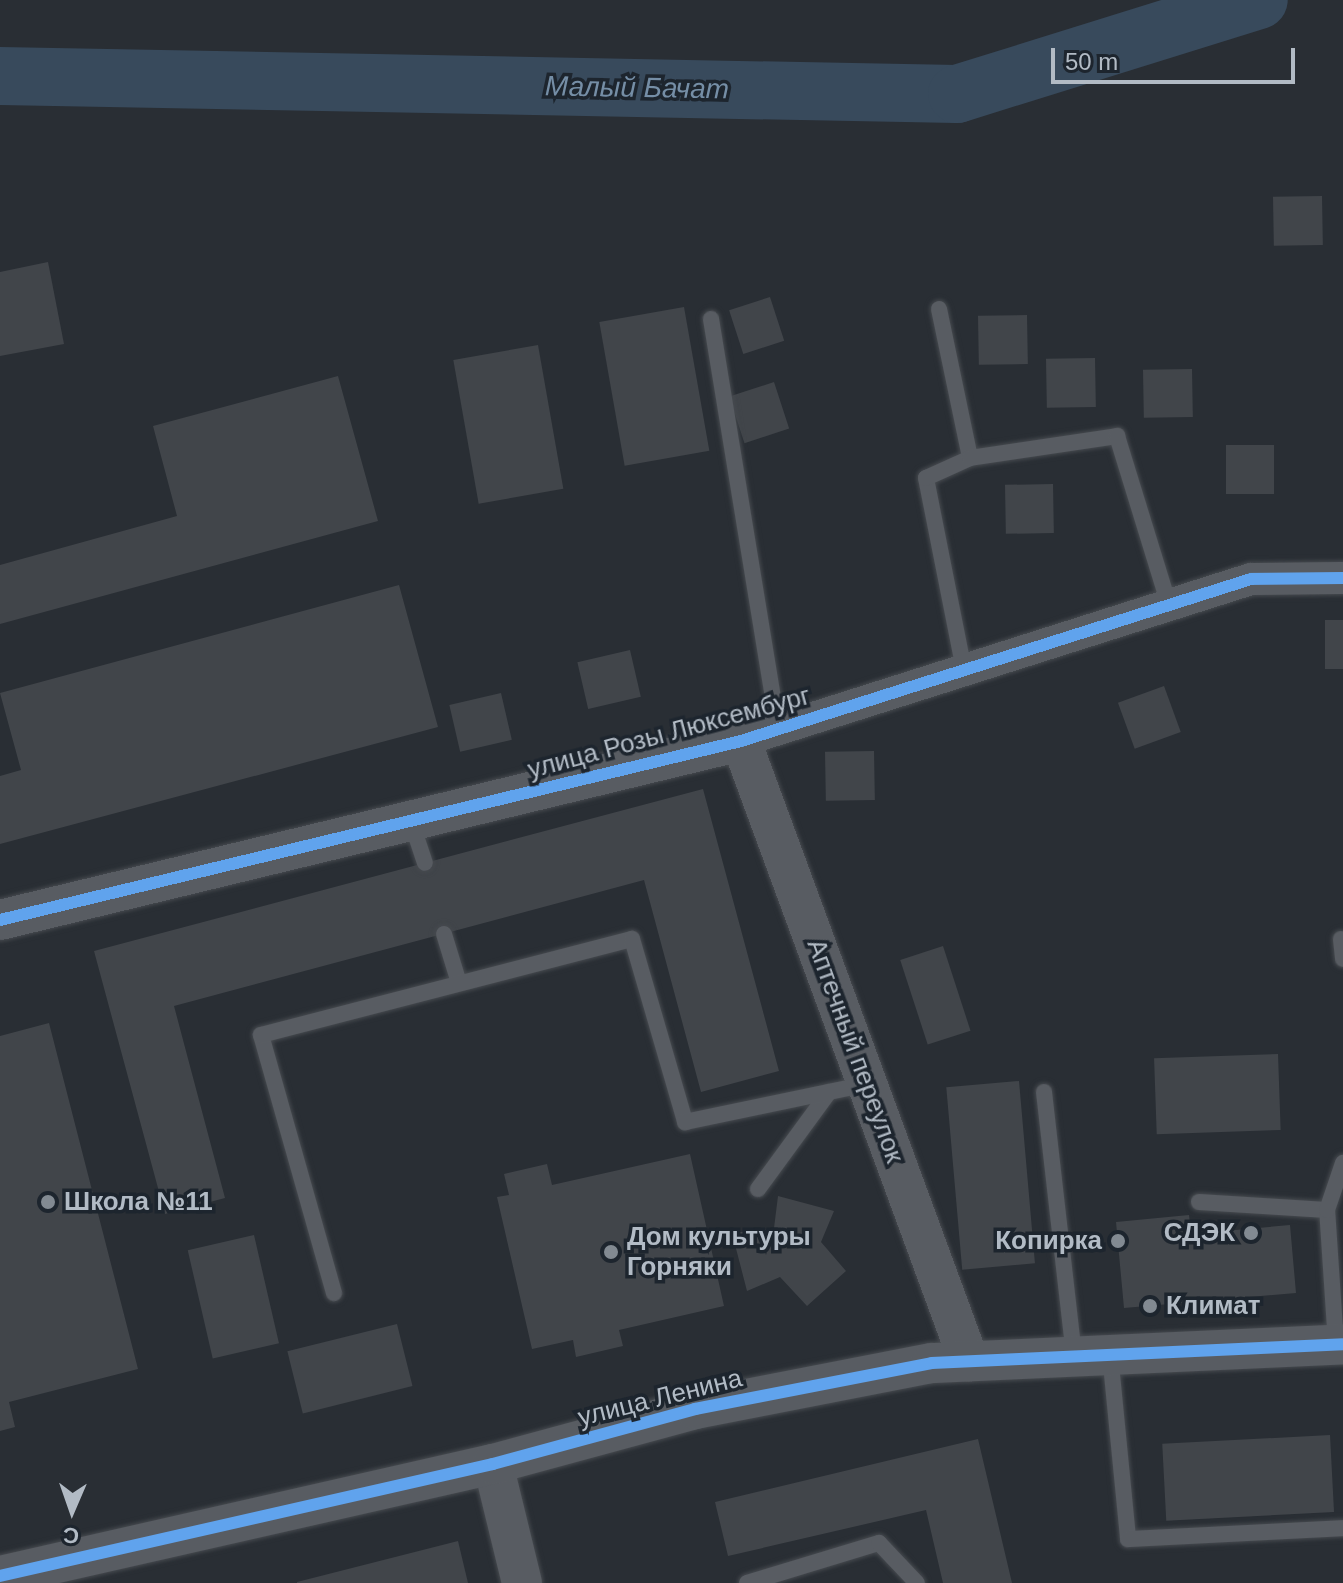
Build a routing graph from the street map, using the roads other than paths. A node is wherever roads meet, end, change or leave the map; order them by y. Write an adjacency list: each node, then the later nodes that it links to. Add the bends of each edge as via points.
1 (939, 309): 3 (lane)
2 (711, 319): 7 (lane)
3 (970, 458): 5 (lane, via 1117,436); 6 (lane, via 926,478)
4 (1343, 578): 5 (street, улица Розы Люксембург, via 1251,579)
5 (1169, 605): 6 (street, улица Розы Люксембург)
6 (964, 670): 7 (street, улица Розы Люксембург)
7 (759, 735): 8 (street, улица Розы Люксембург); 15 (street, Аптечный переулок)
8 (411, 821): 9 (lane); 10 (street, улица Розы Люксембург)
9 (425, 863)
10 (0, 920)
11 (444, 934): 14 (lane)
12 (1341, 939): 13 (lane)
13 (1343, 959)
14 (459, 983): 15 (lane, via 632,939 685,1122); 21 (lane, via 261,1035)
15 (848, 1088): 18 (lane); 24 (street, Аптечный переулок)
16 (1044, 1092): 23 (lane)
17 (1343, 1163): 20 (lane)
18 (758, 1189)
19 (1199, 1202): 20 (lane)
20 (1327, 1210): 22 (lane)
21 (334, 1293)
22 (1340, 1344): 23 (street, улица Ленина)
23 (1092, 1355): 24 (street, улица Ленина); 26 (lane, via 1128,1539)
24 (969, 1361): 25 (street, улица Ленина, via 695,1409)
25 (493, 1464): 27 (street, улица Ленина); 28 (street)
26 (1343, 1528)
27 (0, 1576)
28 (522, 1583)
29 (747, 1583): 30 (lane, via 879,1543)
30 (917, 1583)

